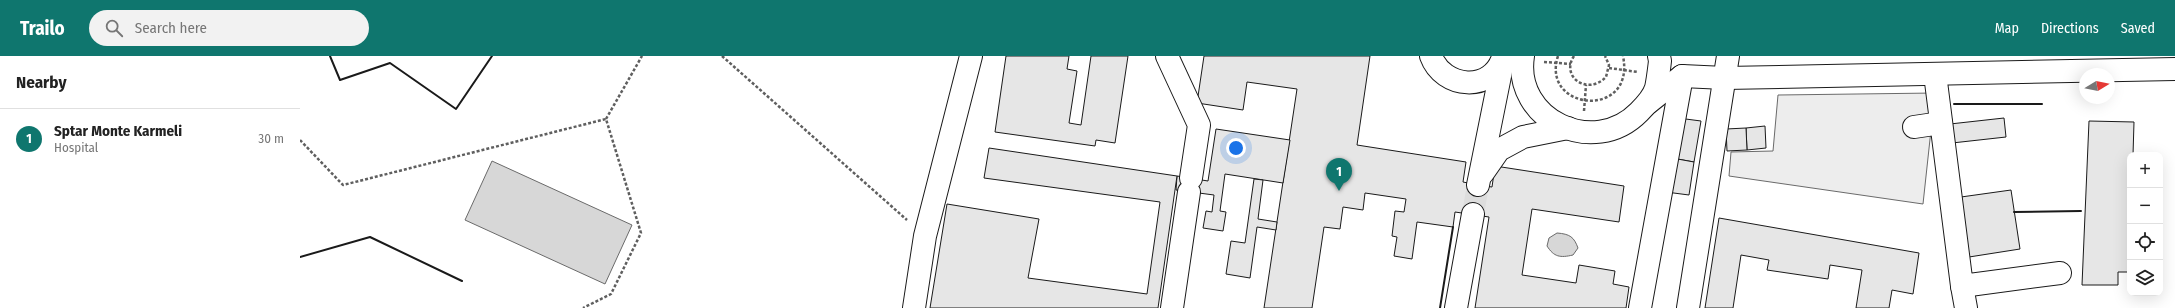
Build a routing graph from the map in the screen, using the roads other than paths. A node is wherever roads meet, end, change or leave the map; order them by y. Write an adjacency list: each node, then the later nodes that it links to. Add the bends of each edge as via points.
1 (971, 56): 20 (street, via 925,236)
2 (1167, 56): 21 (street, via 1199,125)
3 (1432, 56): 7 (street, via 1440,72 1458,82 1478,81)
4 (1523, 56): 12 (street)
5 (1728, 56): 11 (street)
6 (1660, 62): 10 (street); 13 (street, via 1656,88)
7 (1501, 63): 12 (street); 16 (street, via 1479,182 1499,150 1523,137)
8 (2175, 69): 9 (street)
9 (1935, 74): 11 (street); 14 (street)
10 (1682, 76): 11 (street); 13 (street); 23 (street)
11 (1718, 78): 24 (street)
12 (1525, 85): 16 (street, via 1534,103 1554,123)
13 (1648, 103): 16 (street, via 1630,122 1606,132 1585,133)
14 (1941, 123): 15 (street); 19 (street)
15 (1914, 127)
16 (1568, 128)
17 (1473, 214): 22 (street)
18 (2060, 273): 19 (street)
19 (1962, 286): 25 (street)
20 (914, 308)
21 (1172, 308)
22 (1456, 308)
23 (1640, 308)
24 (1688, 308)
25 (1966, 308)

